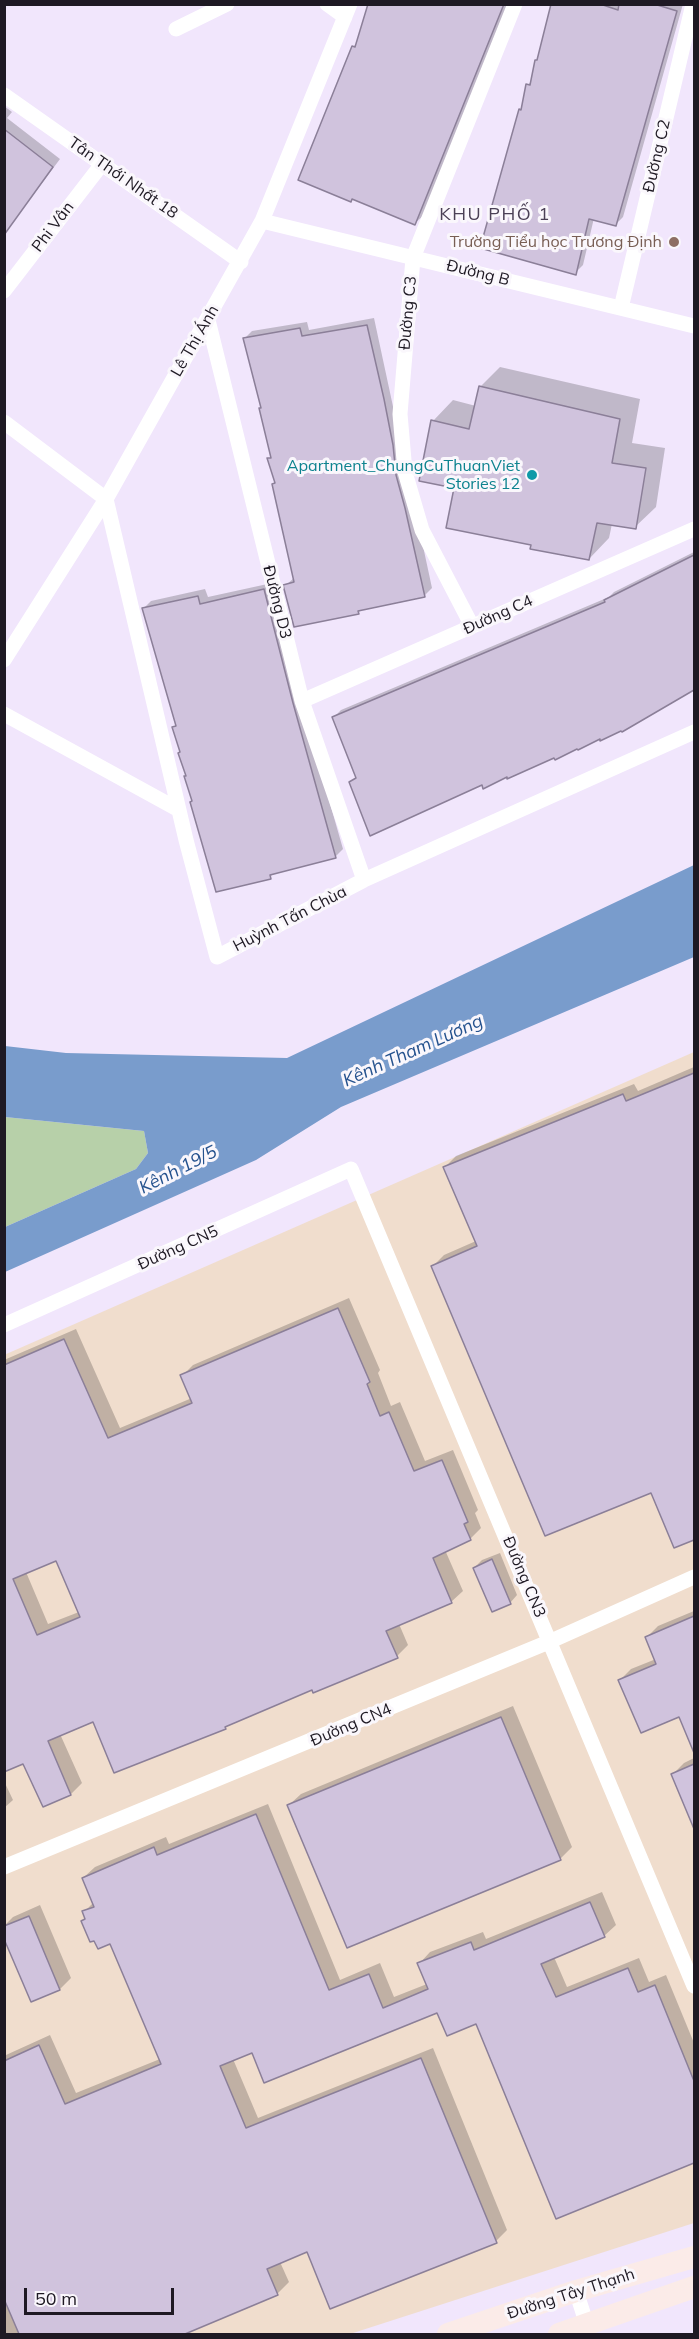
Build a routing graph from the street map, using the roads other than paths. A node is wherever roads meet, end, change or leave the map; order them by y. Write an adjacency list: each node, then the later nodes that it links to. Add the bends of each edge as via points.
1 (227, 4): 6 (street)
2 (327, 4): 5 (street)
3 (515, 4): 10 (street, Đường C3)
4 (693, 4): 13 (street, Đường C2)
5 (347, 11): 9 (street, Lê Thị Ánh)
6 (176, 29)
7 (4, 95): 8 (street, Tân Thới Nhất 18)
8 (102, 164): 11 (street, Tân Thới Nhất 18); 12 (street, Phi Vân)
9 (262, 221): 10 (street, Đường B); 11 (street, Lê Thị Ánh)
10 (413, 258): 13 (street, Đường B); 19 (street, Đường C3, via 400,414 405,472 422,530)
11 (241, 262): 14 (street, Lê Thị Ánh)
12 (4, 291)
13 (621, 308): 15 (street, Đường B)
14 (208, 320): 17 (street, Lê Thị Ánh); 21 (street, Đường D3)
15 (694, 326)
16 (4, 422): 17 (street)
17 (106, 500): 20 (street, Lê Thị Ánh); 24 (street, Huỳnh Tấn Chùa)
18 (694, 529): 19 (street, Đường C4)
19 (472, 626): 21 (street, Đường C4)
20 (4, 660)
21 (302, 701): 25 (street, Đường D3)
22 (4, 714): 24 (street)
23 (694, 732): 25 (street, Huỳnh Tấn Chùa)
24 (179, 810): 25 (street, Huỳnh Tấn Chùa, via 217,957)
25 (364, 880)
26 (351, 1169): 27 (street, Đường CN5); 29 (street, Đường CN3)
27 (4, 1325)
28 (694, 1577): 29 (street, Đường CN4)
29 (551, 1641): 30 (street, Đường CN4); 31 (street, Đường CN3)
30 (4, 1867)
31 (694, 1986)
32 (694, 2257): 34 (street, Đường Tây Thạnh)
33 (694, 2287): 35 (street, Đường Tây Thạnh)
34 (576, 2291): 35 (street); 36 (street, Đường Tây Thạnh)
35 (587, 2325): 37 (street, Đường Tây Thạnh)
36 (448, 2334)
37 (559, 2334)

